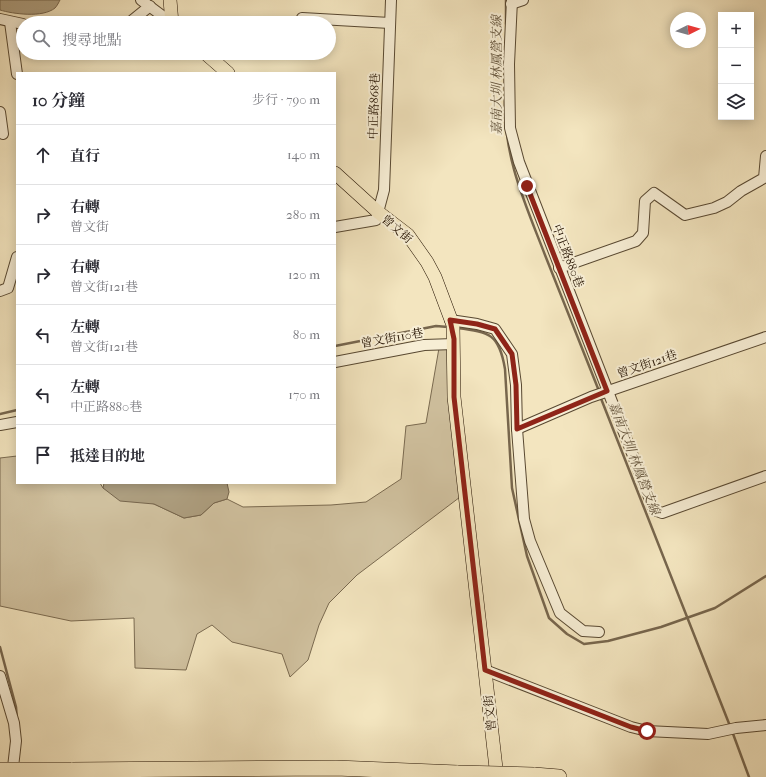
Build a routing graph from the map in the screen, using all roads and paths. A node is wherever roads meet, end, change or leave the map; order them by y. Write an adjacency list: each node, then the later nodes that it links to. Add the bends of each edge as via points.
1 (141, 0): 6 (street)
2 (170, 0): 9 (main road)
3 (391, 0): 13 (street, 中正路868巷)
4 (524, 0): 5 (street)
5 (511, 2): 24 (street, 中正路880巷, via 510,128 527,186)
6 (150, 6): 7 (street); 8 (street)
7 (138, 16)
8 (163, 16)
9 (171, 16)
10 (5, 20): 12 (street); 15 (street)
11 (336, 20): 13 (street)
12 (16, 22)
13 (390, 23): 21 (street, 中正路868巷, via 384,190)
14 (213, 60): 16 (main road)
15 (17, 72)
16 (226, 72)
17 (0, 112): 18 (street)
18 (3, 134)
19 (766, 156): 24 (street, via 764,178 727,202 685,215 654,193 645,201 643,233 636,241)
20 (336, 174): 21 (main road, 曾文街)
21 (378, 212): 22 (street, via 376,220); 26 (main road, 曾文街, via 408,235 427,262 442,293)
22 (336, 227)
23 (16, 260): 25 (street, via 8,288)
24 (559, 268): 30 (street, 中正路880巷)
25 (0, 291)
26 (450, 320): 28 (main road, 曾文街); 33 (street, via 495,329 512,354)
27 (766, 337): 30 (street, 曾文街121巷)
28 (454, 341): 29 (street, 曾文街110巷); 36 (main road, 曾文街, via 454,397)
29 (336, 362)
30 (605, 392): 33 (street, 曾文街121巷); 34 (street, 中正路880巷, via 654,510 662,513)
31 (16, 422): 32 (street)
32 (0, 425)
33 (517, 429): 35 (street, via 524,519 530,541 560,614 583,631)
34 (766, 476)
35 (600, 632)
36 (485, 670): 38 (street, via 631,727 708,734); 41 (main road, 曾文街)
37 (0, 676): 40 (street, via 14,723 16,741)
38 (766, 725)
39 (0, 770): 42 (highway, bridge, via 336,768)
40 (12, 777)
41 (497, 777)
42 (559, 777)

